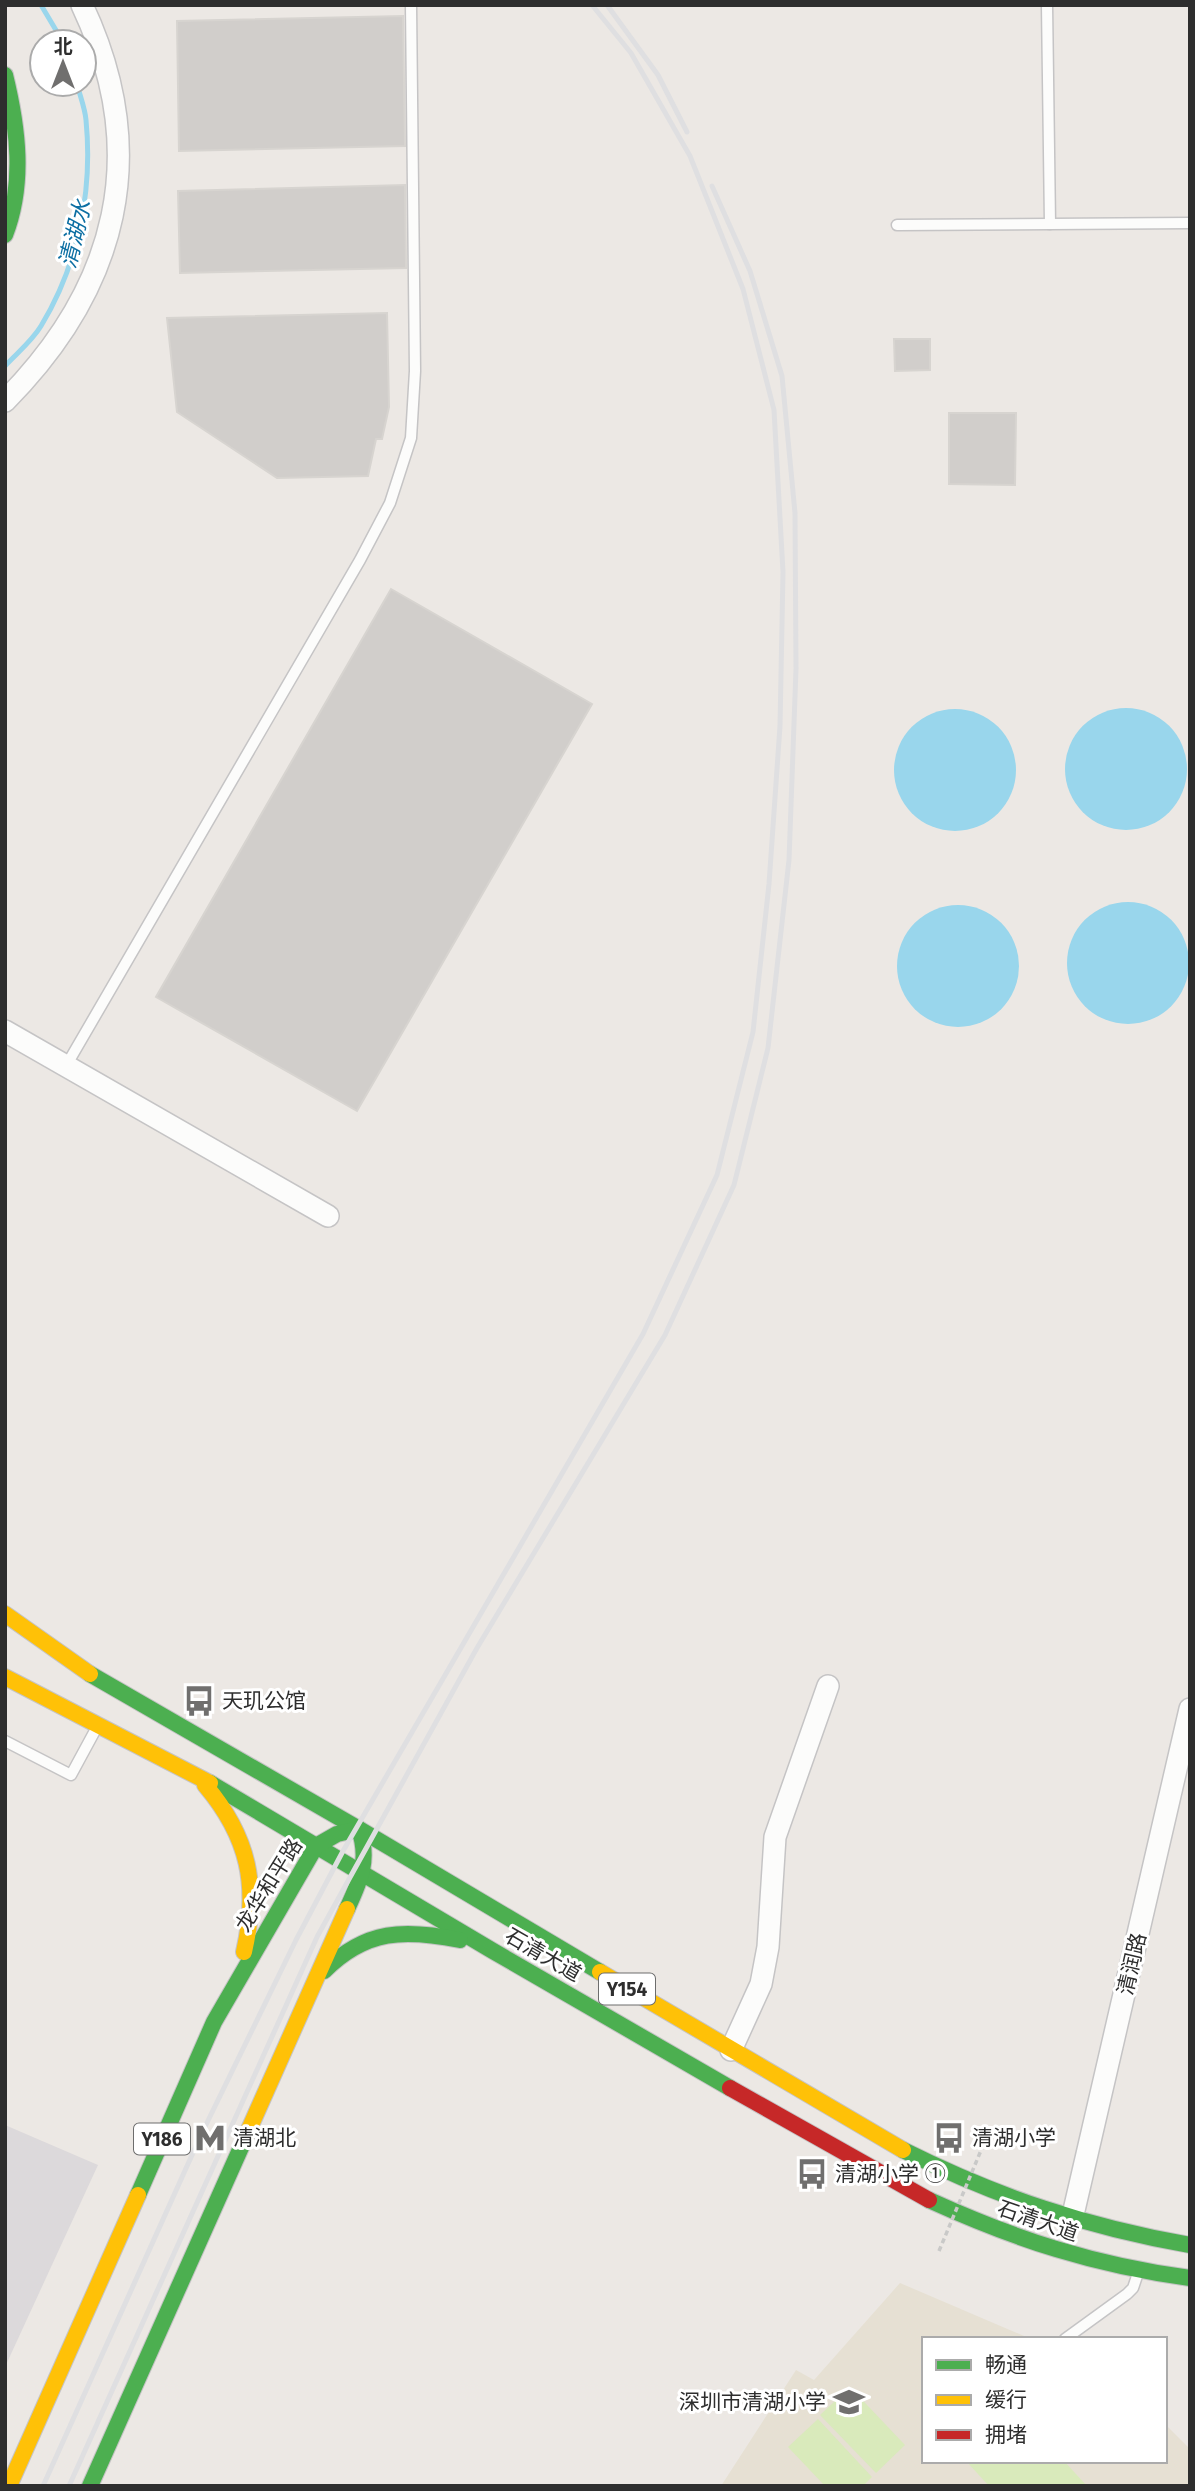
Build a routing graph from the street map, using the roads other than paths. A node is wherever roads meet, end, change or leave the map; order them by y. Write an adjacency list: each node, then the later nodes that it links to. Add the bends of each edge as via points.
1 (82, 5): 9 (street, via 107,68 115,106 118,152 113,215 94,277 75,314 53,347)
2 (411, 5): 11 (lane, via 415,371 411,438 390,503)
3 (1047, 5): 6 (lane)
4 (5, 75): 8 (main road, via 15,119 18,178)
5 (1190, 223): 6 (lane)
6 (1050, 224): 7 (lane)
7 (897, 225)
8 (5, 235)
9 (5, 401)
10 (5, 1031): 11 (street)
11 (66, 1066): 12 (street)
12 (328, 1216)
13 (5, 1614): 20 (main road, 石清大道 / Y154, via 90,1674)
14 (5, 1677): 17 (main road, 石清大道 / Y154)
15 (828, 1686): 26 (street, via 775,1838 761,1984)
16 (1190, 1709): 27 (street, 清润路)
17 (99, 1725): 18 (lane, via 71,1775); 19 (main road, 石清大道 / Y154)
18 (5, 1741)
19 (191, 1771): 21 (main road, 石清大道 / Y154); 24 (main road, via 216,1797 236,1829 250,1866 249,1936)
20 (359, 1829): 21 (main road, 龙华和平路); 22 (main road, via 364,1843); 26 (main road, 石清大道 / Y154)
21 (316, 1846): 22 (main road, 石清大道 / Y154); 24 (main road, 龙华和平路 / Y186)
22 (363, 1874): 23 (main road, 石清大道 / Y154); 25 (main road)
23 (493, 1951): 25 (main road, via 433,1934 374,1937 334,1959); 29 (main road, 石清大道 / Y154, via 908,2190 1022,2239)
24 (237, 1980): 32 (main road, 龙华和平路 / Y186, via 214,2022)
25 (316, 1980): 33 (main road)
26 (731, 2050): 27 (main road, 石清大道 / Y154, via 919,2158 971,2183)
27 (1072, 2219): 28 (main road, 石清大道 / Y154)
28 (1190, 2245)
29 (1139, 2271): 30 (main road, 石清大道 / Y154); 31 (lane, via 1127,2294)
30 (1190, 2278)
31 (1068, 2337)
32 (9, 2486)
33 (90, 2486)

